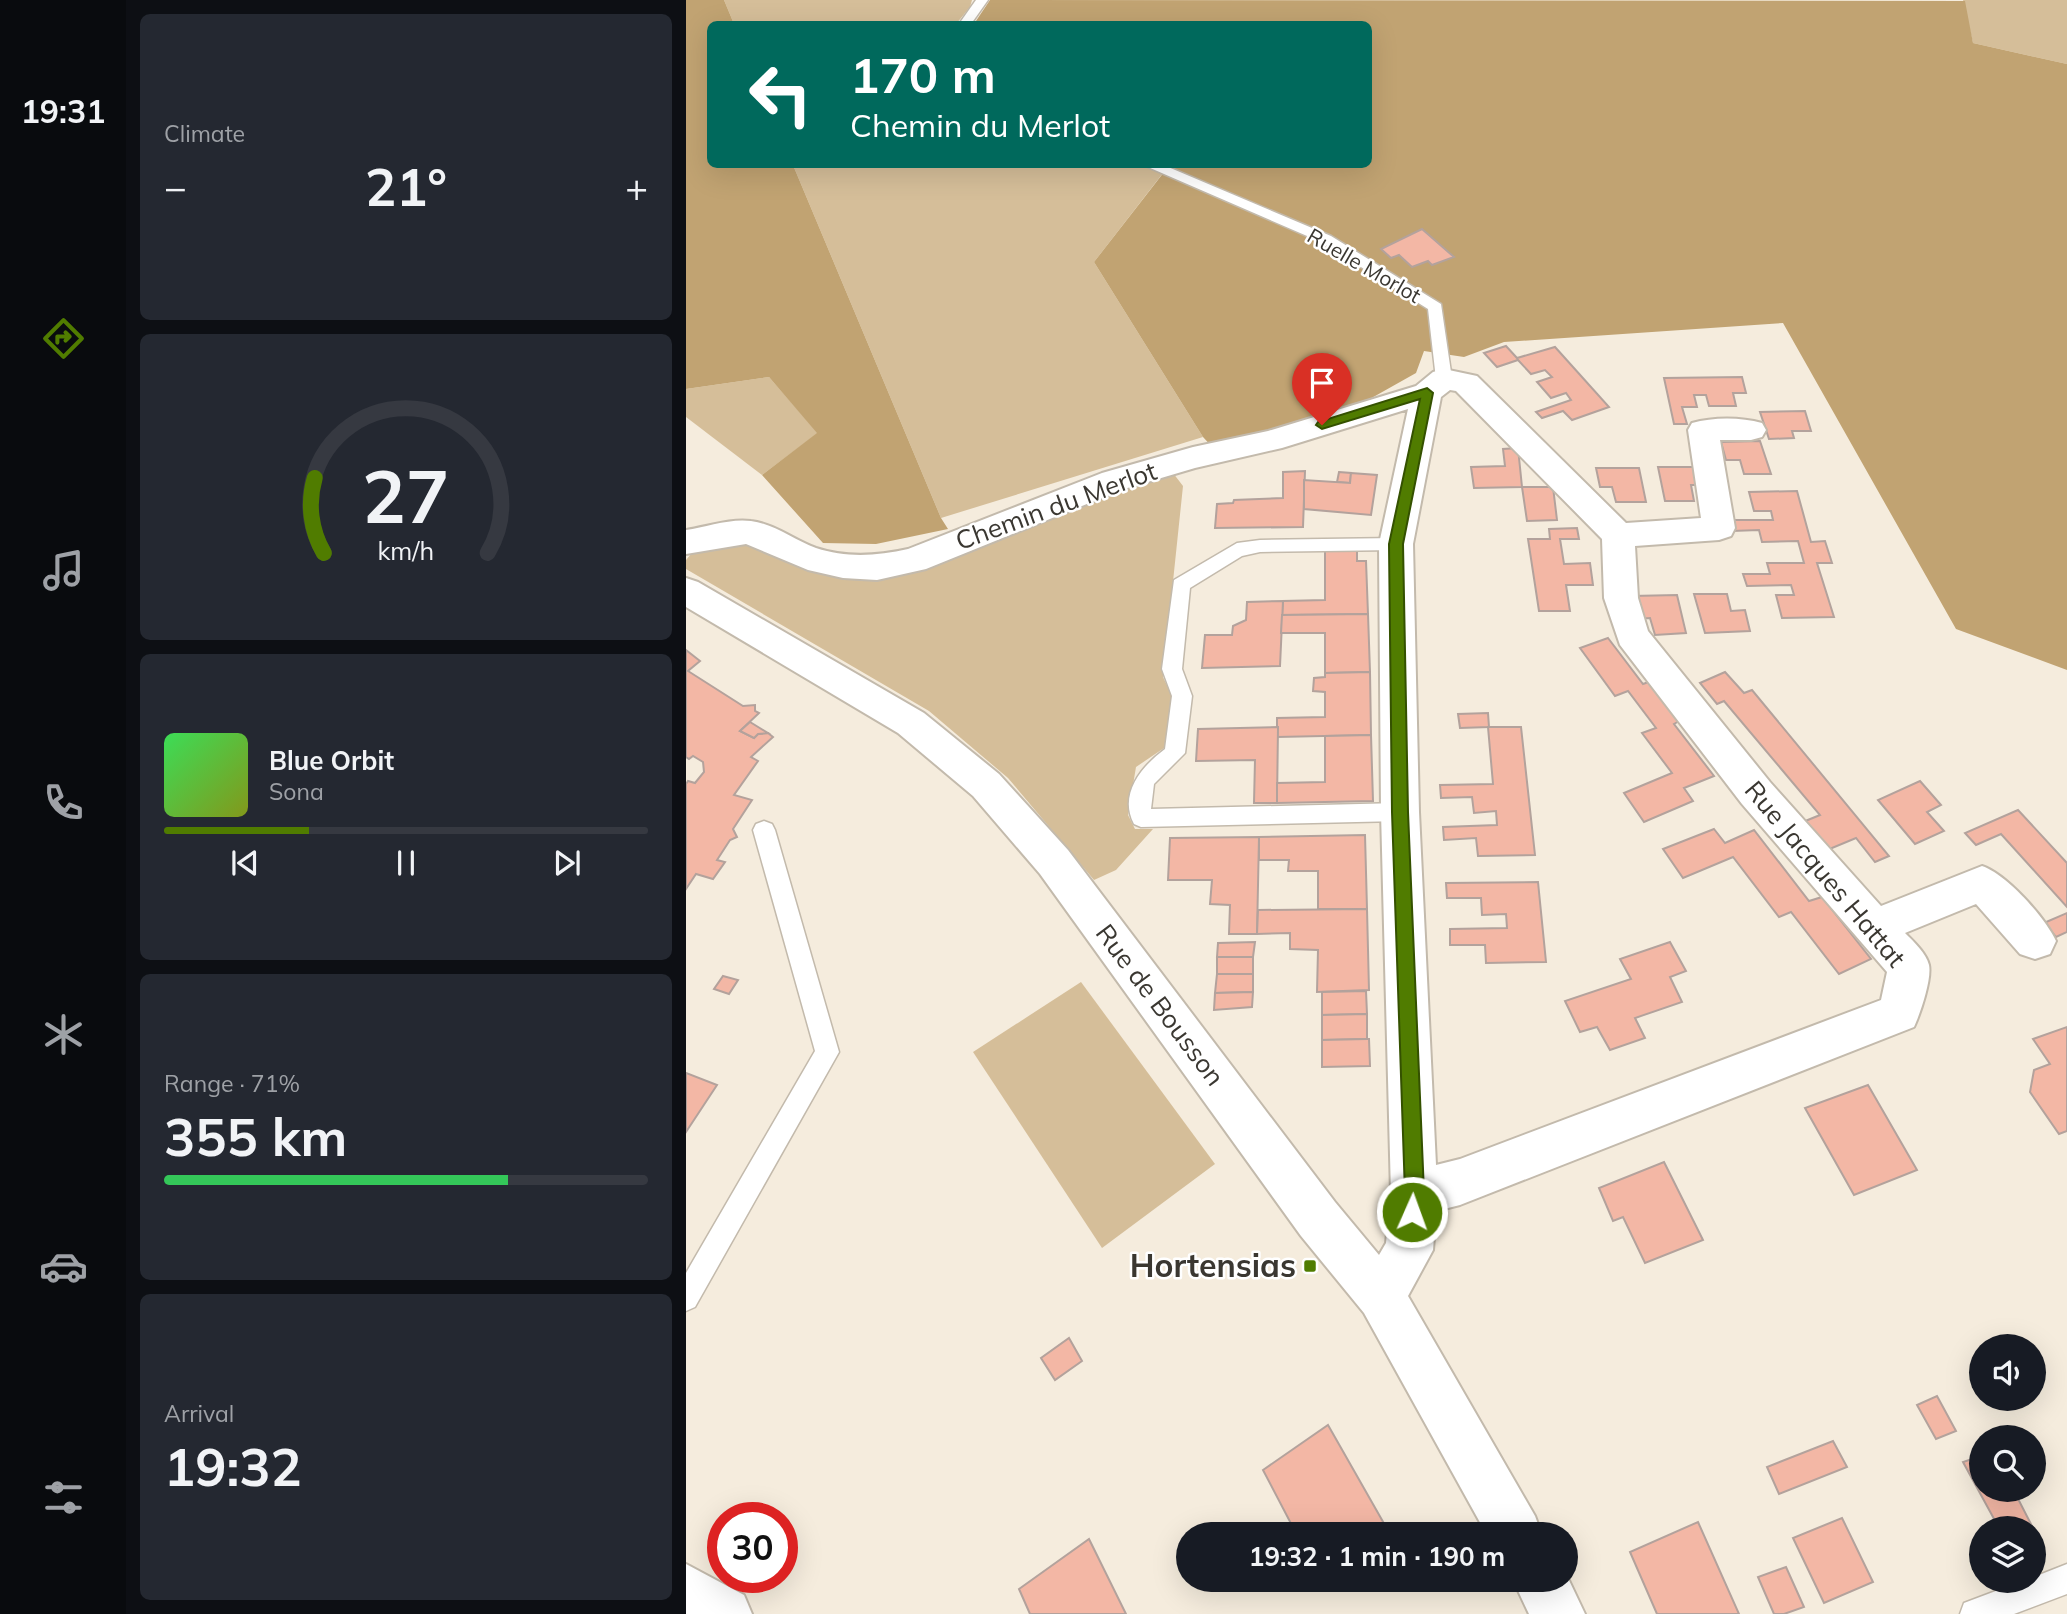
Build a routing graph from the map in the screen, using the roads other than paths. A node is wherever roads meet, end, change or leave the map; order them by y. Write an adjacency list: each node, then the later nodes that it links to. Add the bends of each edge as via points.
1 (982, 0): 2 (lane)
2 (967, 21)
3 (1157, 168): 4 (lane, Ruelle Morlot, via 1326,239 1436,307)
4 (1436, 386): 6 (street, via 1466,383); 7 (street, Chemin du Merlot, via 1271,441 1193,457 1113,481 914,560 877,568 808,558 746,531); 8 (street)
5 (1751, 430): 6 (street, via 1703,430 1719,528)
6 (1618, 535): 12 (street, Rue Jacques Hattat, via 1621,597 1632,636 1756,793)
7 (686, 542)
8 (1396, 544): 10 (street); 10 (lane, via 1237,550 1181,585 1172,669 1182,696 1175,753 1148,773 1140,797 1142,818)
9 (686, 591): 15 (street, Rue de Bousson, via 911,723 986,785 1054,862)
10 (1400, 812): 14 (street)
11 (764, 830): 16 (lane, via 827,1052)
12 (1875, 927): 13 (street, via 1982,883); 14 (street, Rue Jacques Hattat, via 1909,967 1899,1013 1460,1182)
13 (2035, 941)
14 (1414, 1193): 15 (street, via 1409,1250)
15 (1381, 1296): 17 (street, Rue de Bousson)
16 (686, 1298)
17 (1509, 1522)
18 (2067, 1579): 23 (lane)
19 (686, 1591): 21 (street)
20 (1546, 1592): 22 (street)
21 (725, 1614)
22 (1558, 1614)
23 (1975, 1614)

